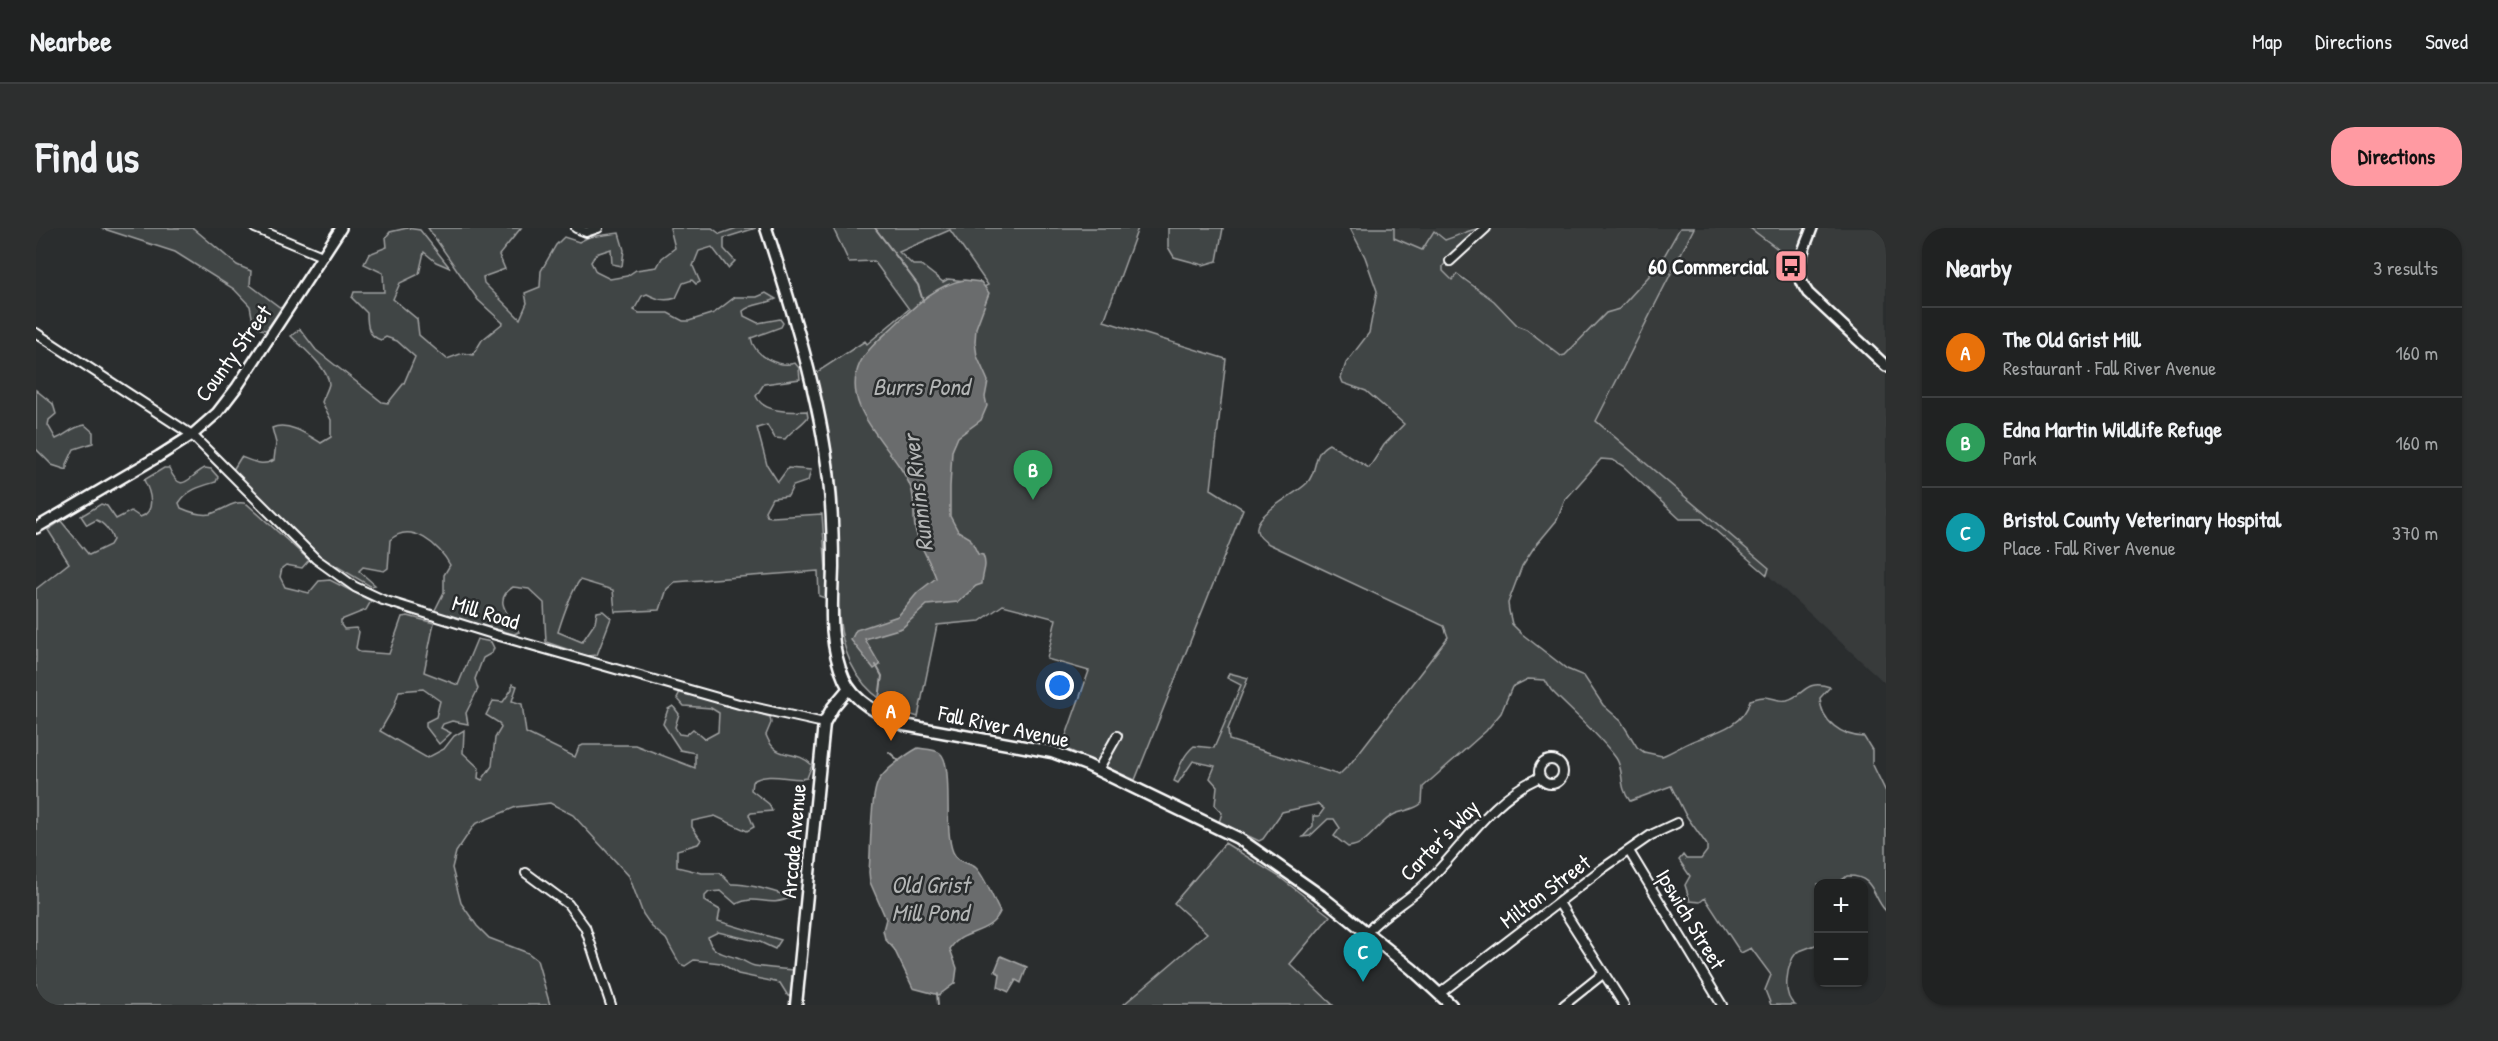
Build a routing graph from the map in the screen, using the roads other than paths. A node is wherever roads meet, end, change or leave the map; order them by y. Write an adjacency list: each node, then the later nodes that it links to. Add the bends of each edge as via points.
1 (255, 228): 8 (street)
2 (341, 228): 8 (street, County Street)
3 (597, 228): 7 (street, via 586,232)
4 (766, 228): 14 (main road, Fall River Avenue, via 825,447 833,536 834,652)
5 (1486, 228): 9 (street)
6 (1812, 228): 11 (street, via 1798,268 1799,281)
7 (578, 229)
8 (322, 256): 12 (street, County Street, via 237,387 217,413)
9 (1450, 261)
10 (36, 333): 12 (street, Mill Road)
11 (1886, 366)
12 (192, 435): 13 (street, County Street); 15 (street, Mill Road, via 316,559 356,587 383,600 740,704)
13 (36, 528)
14 (849, 688): 15 (main road, Arcade Avenue); 17 (main road, Fall River Avenue, via 882,715 904,725 1052,752)
15 (824, 723): 27 (main road, Arcade Avenue)
16 (1117, 736): 17 (street)
17 (1098, 770): 23 (main road, Fall River Avenue, via 1238,838 1299,878)
18 (1540, 777): 23 (street, Carter's Way, via 1507,795 1423,886)
19 (1677, 823): 20 (street, Milton Street)
20 (1629, 850): 22 (street, Milton Street); 31 (street, Ipswich Street)
21 (526, 873): 26 (street, via 568,904 585,927)
22 (1559, 903): 24 (street); 25 (street, Milton Street)
23 (1367, 932): 25 (main road, Fall River Avenue)
24 (1604, 973): 29 (street); 30 (street)
25 (1439, 994): 28 (main road, Fall River Avenue)
26 (611, 1005)
27 (796, 1005)
28 (1451, 1005)
29 (1564, 1005)
30 (1624, 1005)
31 (1722, 1005)

